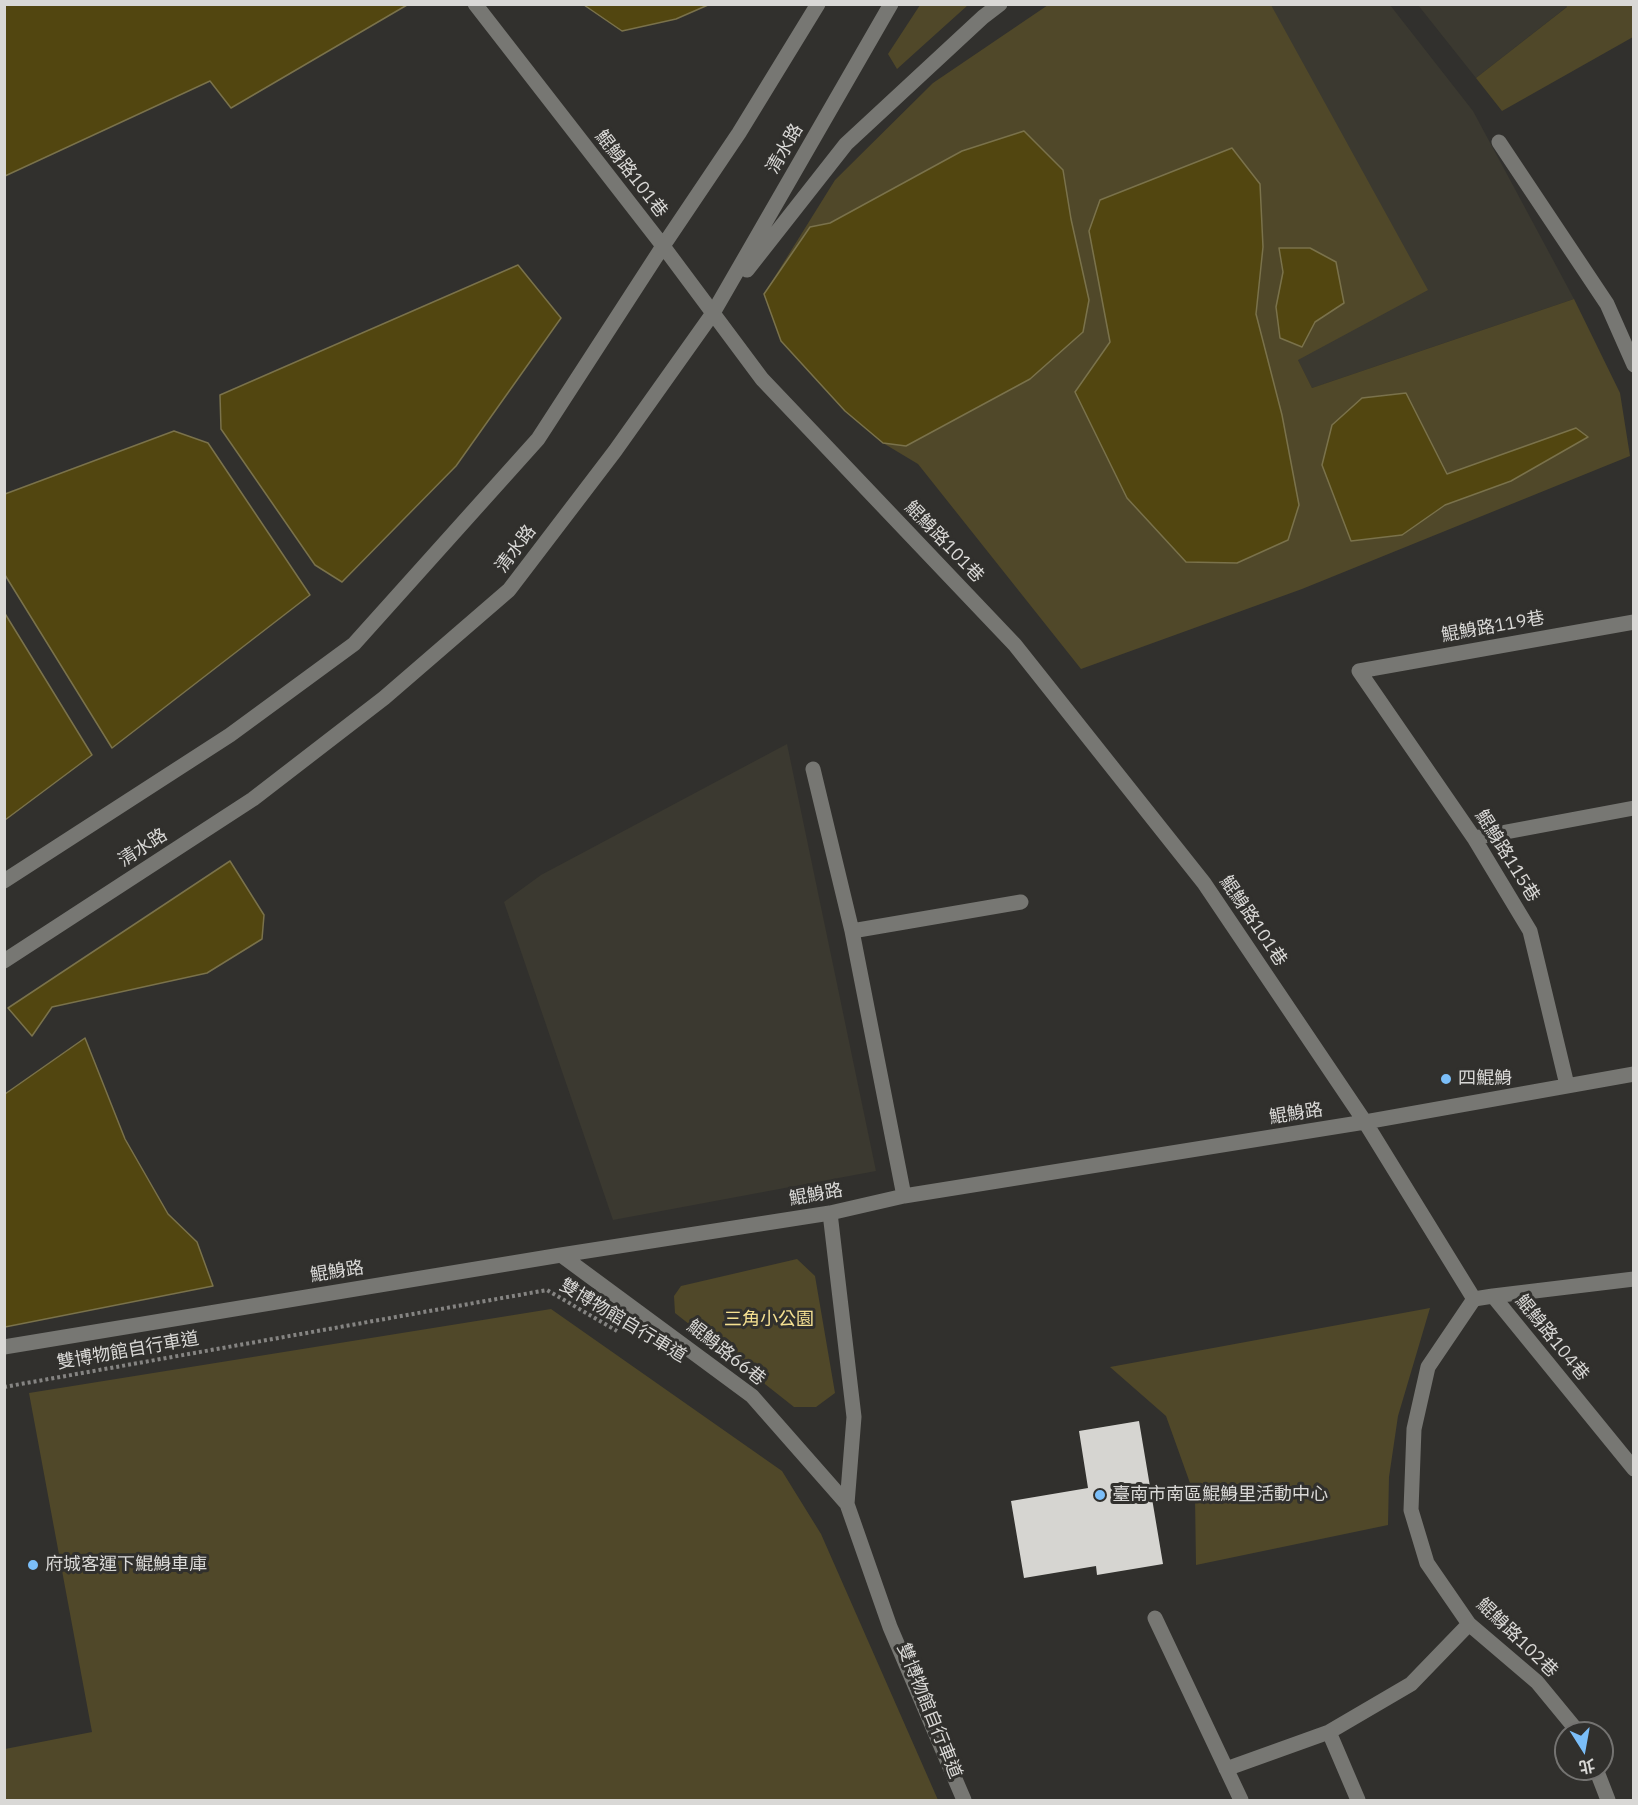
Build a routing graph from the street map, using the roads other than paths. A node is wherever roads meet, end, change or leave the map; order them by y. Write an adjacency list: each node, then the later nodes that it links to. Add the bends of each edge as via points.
1 (475, 4): 6 (street, 鯤鯓路101巷)
2 (818, 4): 6 (street, via 739,133)
3 (891, 4): 7 (street, 清水路)
4 (1000, 4): 7 (street, via 846,144)
5 (1499, 142): 8 (street, via 1607,304)
6 (663, 246): 7 (street, 鯤鯓路101巷); 14 (street, via 538,440 354,644 230,735)
7 (713, 313): 17 (street, 清水路, via 509,590 384,698 253,799); 20 (street, 鯤鯓路101巷, via 762,379 1015,645 1204,884)
8 (1634, 365)
9 (1634, 622): 10 (street, 鯤鯓路119巷)
10 (1359, 671): 13 (street, 鯤鯓路115巷)
11 (813, 769): 16 (street)
12 (1634, 808): 13 (street)
13 (1474, 838): 19 (street, 鯤鯓路115巷, via 1530,931)
14 (4, 881)
15 (1021, 902): 16 (street)
16 (852, 931): 21 (street)
17 (4, 961)
18 (1634, 1074): 19 (street, 鯤鯓路)
19 (1567, 1086): 20 (street, 鯤鯓路)
20 (1365, 1122): 21 (street, 鯤鯓路); 26 (street)
21 (904, 1196): 22 (street, 鯤鯓路)
22 (830, 1213): 23 (street, 鯤鯓路); 29 (street, 鯤鯓路66巷, via 854,1418)
23 (561, 1255): 27 (street, 鯤鯓路); 29 (street, 鯤鯓路66巷, via 752,1396)
24 (1634, 1279): 25 (street)
25 (1493, 1296): 26 (street, 鯤鯓路104巷); 28 (street, 鯤鯓路104巷)
26 (1474, 1299): 31 (street, 鯤鯓路102巷, via 1428,1367 1414,1429 1411,1510 1426,1563)
27 (4, 1347)
28 (1634, 1469)
29 (847, 1504): 36 (street, 鯤鯓路66巷, via 890,1627)
30 (1155, 1618): 34 (street)
31 (1469, 1624): 32 (street, 鯤鯓路102巷, via 1537,1682); 33 (street, via 1411,1684)
32 (1570, 1721)
33 (1329, 1732): 34 (street); 38 (street)
34 (1226, 1769): 37 (street)
35 (1601, 1781): 39 (street)
36 (964, 1800)
37 (1241, 1800)
38 (1358, 1800)
39 (1608, 1800)

